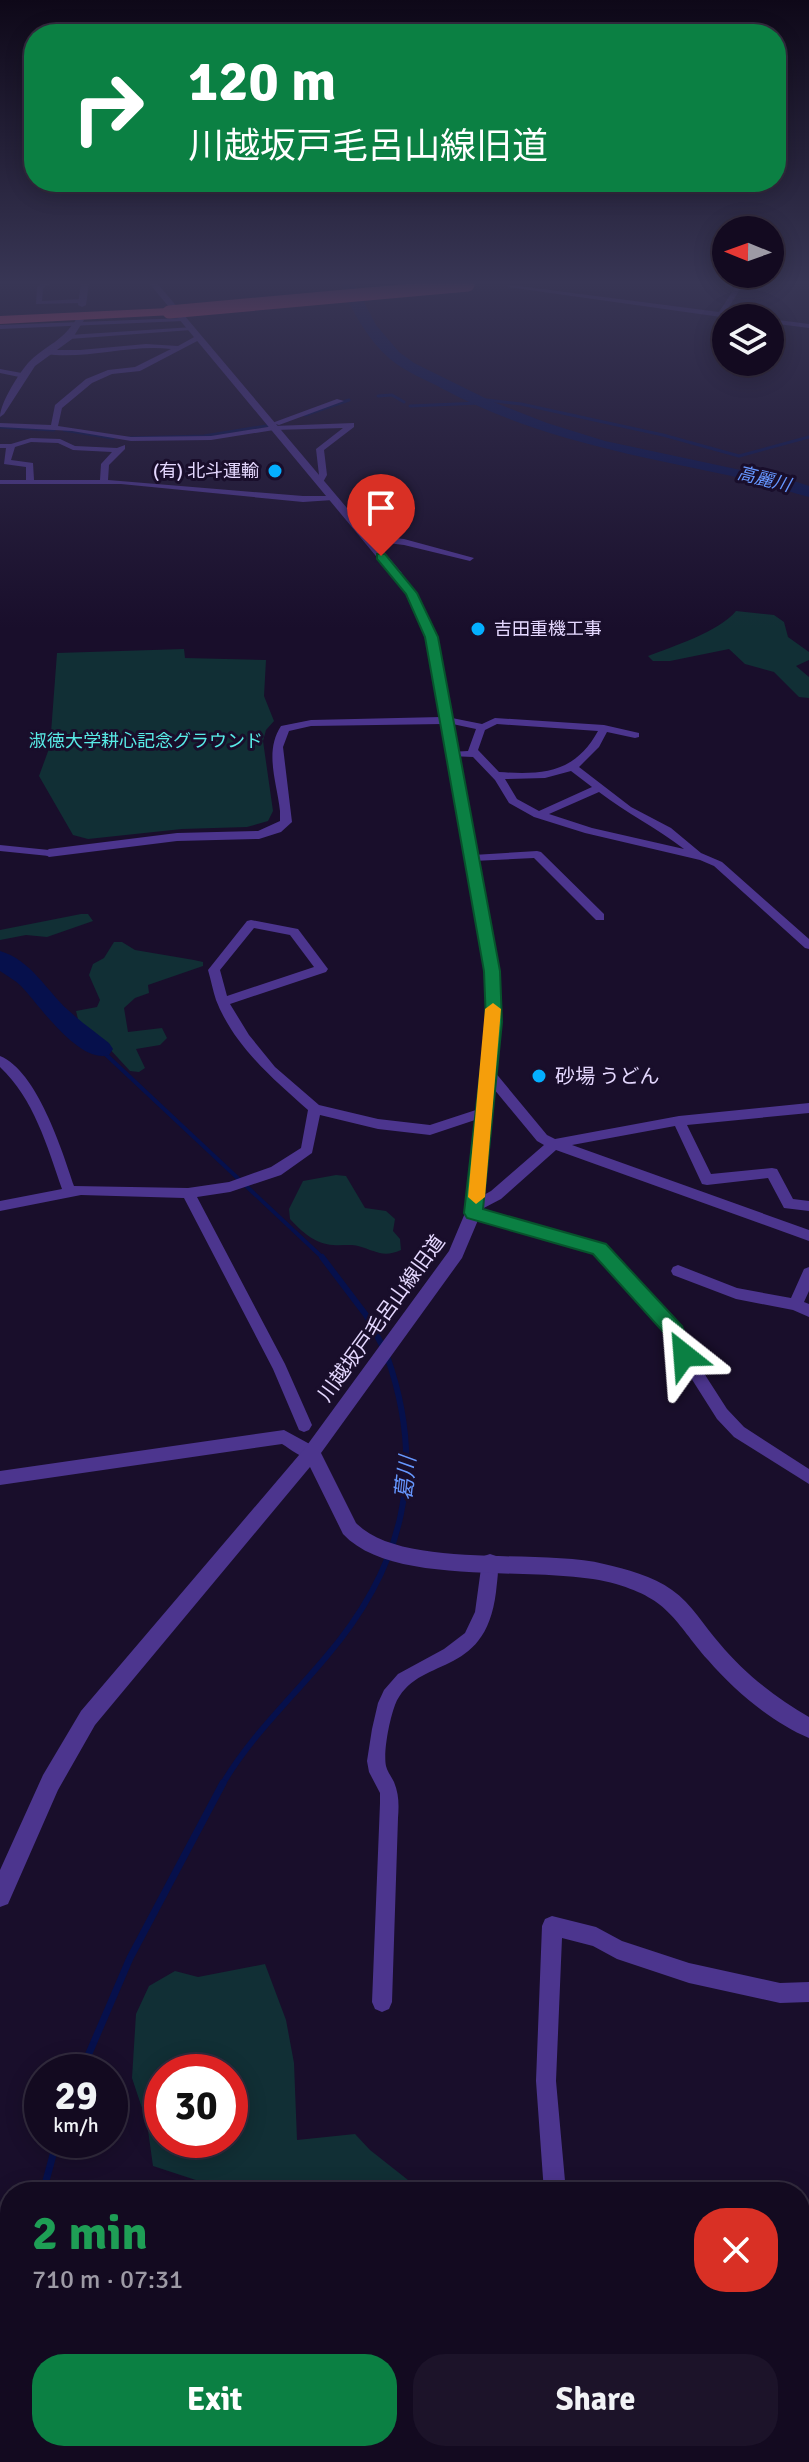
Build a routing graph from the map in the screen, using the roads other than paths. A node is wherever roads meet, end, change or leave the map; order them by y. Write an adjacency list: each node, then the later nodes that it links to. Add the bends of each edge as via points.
1 (69, 398): 6 (street, via 58,407)
2 (249, 398): 5 (street, 川越坂戸毛呂山線旧道)
3 (340, 401): 5 (street)
4 (0, 425): 6 (street)
5 (272, 426): 7 (street, via 211,438); 14 (street, 川越坂戸毛呂山線旧道); 14 (street, via 351,425 318,451 323,475)
6 (54, 428): 7 (street)
7 (128, 438): 10 (street)
8 (0, 446): 9 (street)
9 (11, 446): 10 (street, via 60,441 73,448); 13 (street, via 7,462 30,465)
10 (119, 450): 11 (street, via 105,464)
11 (104, 481): 13 (street); 15 (street)
12 (0, 482): 13 (street)
13 (30, 482)
14 (319, 482): 15 (street, 川越坂戸毛呂山線旧道)
15 (333, 498): 16 (street, 川越坂戸毛呂山線旧道)
16 (366, 538): 17 (street); 18 (street, 川越坂戸毛呂山線旧道, via 412,593 427,623)
17 (470, 558)
18 (447, 720): 19 (street); 22 (street, 川越坂戸毛呂山線旧道); 29 (street, via 301,723 285,728 276,749 288,811 286,822 277,829 259,835 177,837)
19 (481, 728): 20 (street, via 495,721); 23 (street)
20 (604, 728): 21 (street); 24 (street)
21 (635, 735)
22 (454, 754): 23 (street); 31 (street, 川越坂戸毛呂山線旧道)
23 (476, 754): 25 (street)
24 (574, 768): 25 (street, via 539,778); 26 (street)
25 (496, 775): 27 (street, via 513,801)
26 (599, 788): 27 (street); 30 (street)
27 (538, 815): 30 (street)
28 (0, 848): 29 (street)
29 (49, 853)
30 (700, 856): 33 (street, via 718,864)
31 (473, 858): 32 (street, via 537,854); 36 (street, 川越坂戸毛呂山線旧道, via 492,971)
32 (600, 917)
33 (809, 945)
34 (223, 1002): 34 (street, via 214,970 251,924 294,932 322,969); 38 (street, via 270,1070)
35 (0, 1060): 42 (street, via 17,1075 49,1133)
36 (489, 1074): 39 (street, 川越坂戸毛呂山線旧道); 41 (street, via 542,1138)
37 (809, 1108): 40 (street)
38 (315, 1109): 39 (street, via 430,1130); 43 (street, via 307,1150 276,1171 230,1187)
39 (485, 1112): 46 (street, 川越坂戸毛呂山線旧道)
40 (679, 1121): 41 (street); 45 (street, via 707,1180 772,1173 789,1204)
41 (554, 1144): 46 (street); 47 (street)
42 (70, 1193): 43 (street); 44 (street)
43 (188, 1193): 51 (street, via 280,1368)
44 (0, 1206)
45 (809, 1206)
46 (474, 1209): 52 (street, 川越坂戸毛呂山線旧道, via 465,1237 440,1279); 53 (street, via 599,1249 676,1332 684,1355 722,1414 739,1432)
47 (809, 1236)
48 (678, 1271): 50 (street, via 736,1293)
49 (809, 1273): 50 (street)
50 (803, 1308)
51 (304, 1425)
52 (311, 1453): 54 (street, via 284,1437); 55 (street, via 361,1540 399,1555); 57 (street, 川越坂戸毛呂山線旧道, via 88,1718 37,1805)
53 (809, 1477)
54 (0, 1478)
55 (490, 1561): 56 (street, via 582,1568 653,1588 676,1604 718,1657 777,1711); 59 (street, via 477,1631 462,1647 394,1689 385,1712 376,1765 389,1792)
56 (809, 1728)
57 (0, 1896)
58 (809, 1992): 60 (street, via 780,1993 689,1973 552,1926 546,2079)
59 (382, 2002)
60 (554, 2182)

